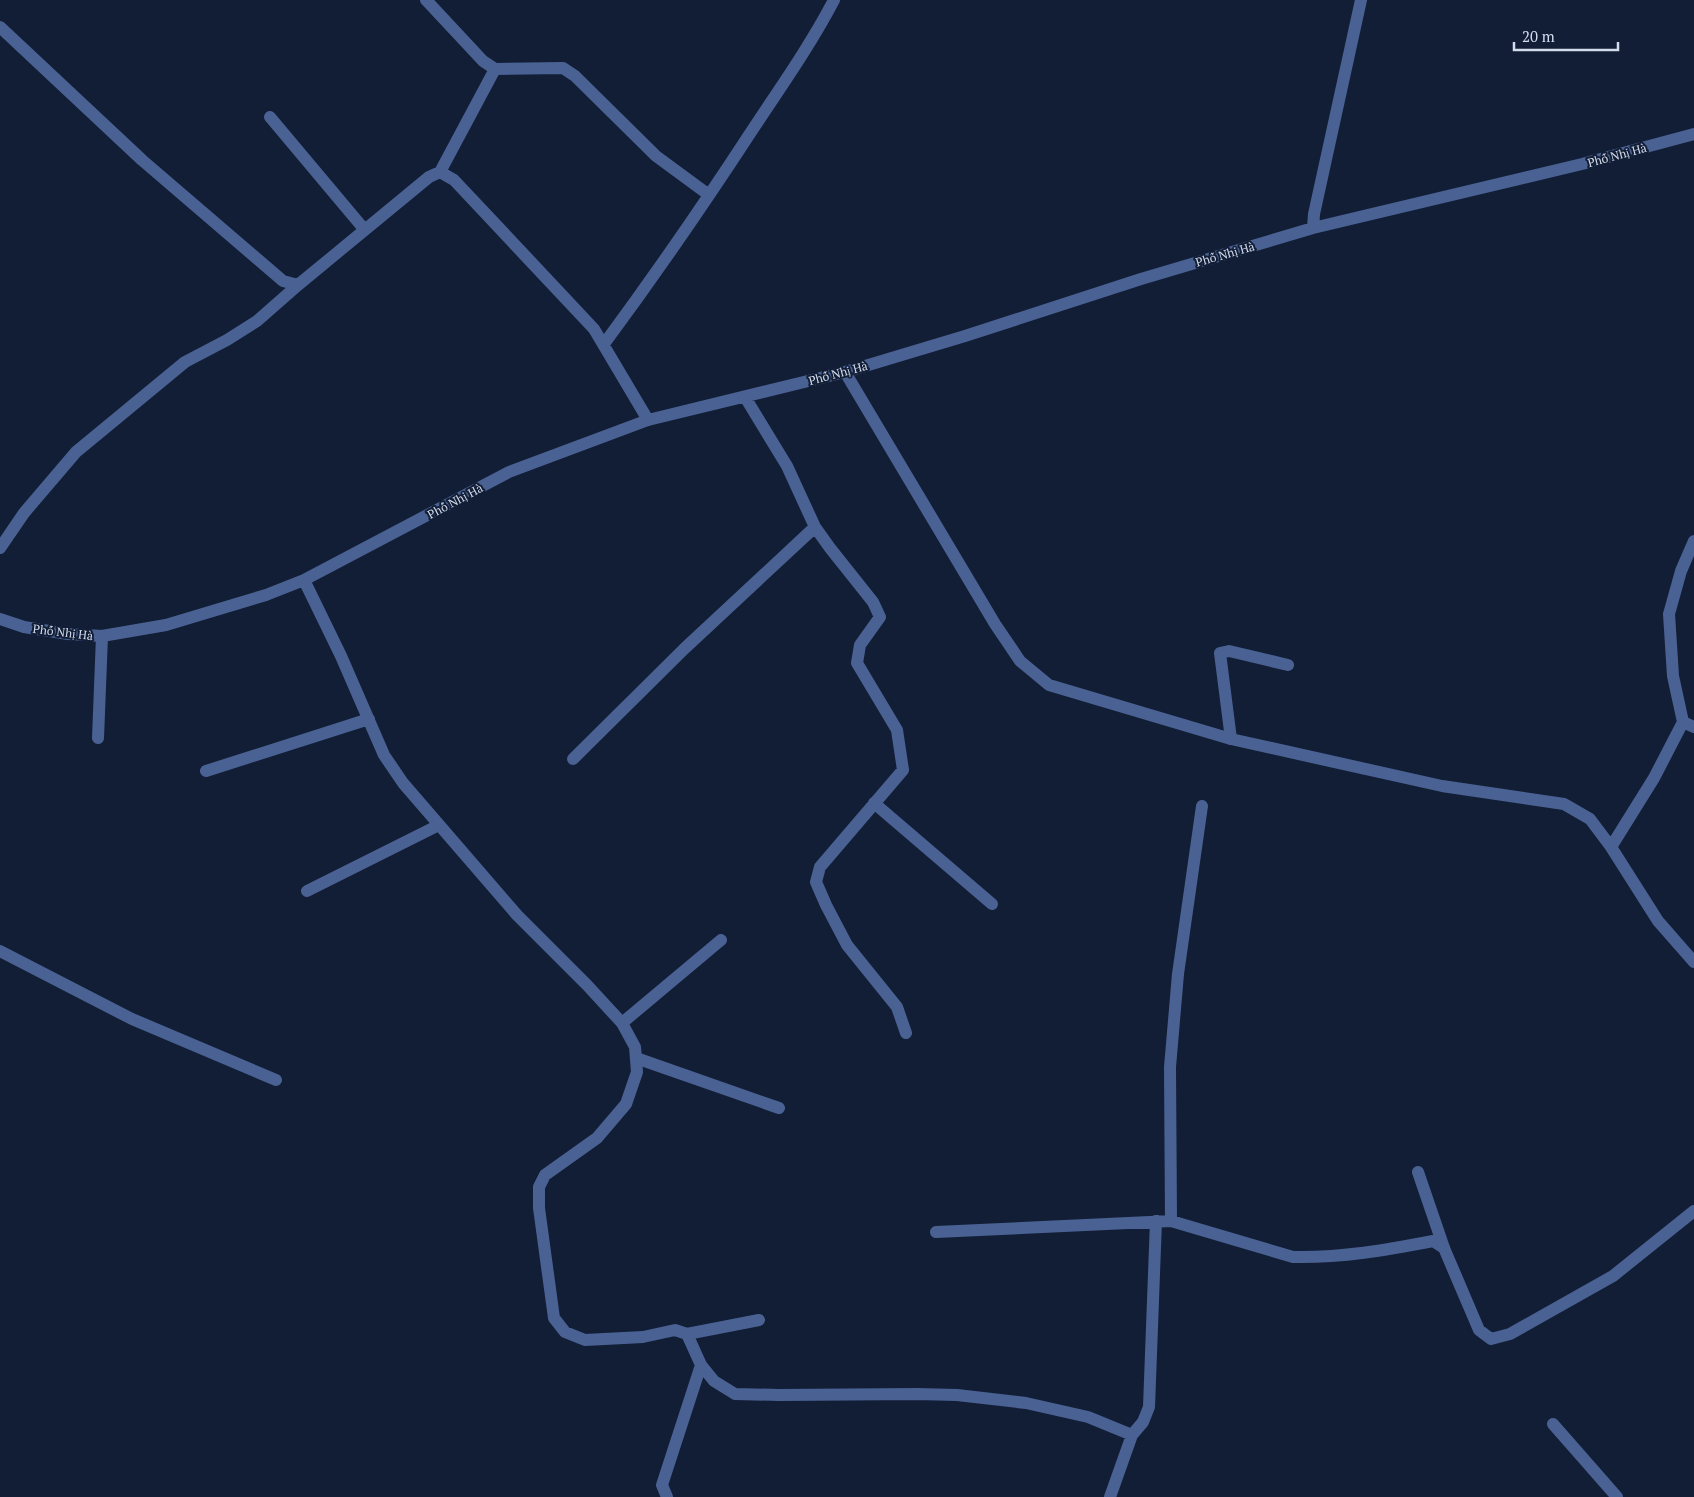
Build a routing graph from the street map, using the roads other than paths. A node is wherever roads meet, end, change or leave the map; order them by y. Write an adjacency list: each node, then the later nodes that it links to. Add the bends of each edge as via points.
1 (426, 0): 5 (street, via 483,61)
2 (834, 0): 9 (street, via 817,32)
3 (1361, 0): 10 (street)
4 (0, 27): 12 (street, via 193,204 282,280)
5 (495, 69): 8 (street); 9 (street, via 563,68 656,156)
6 (270, 117): 11 (street)
7 (1694, 134): 10 (street, Phố Nhị Hà)
8 (440, 172): 11 (street, via 429,177); 13 (street, via 454,180 594,329)
9 (710, 195): 13 (street)
10 (1312, 228): 14 (street, Phố Nhị Hà)
11 (364, 229): 12 (street)
12 (298, 285): 19 (street, via 256,321 186,362 76,452 24,513)
13 (604, 344): 16 (street)
14 (845, 372): 15 (street, Phố Nhị Hà); 27 (street, via 1020,661 1049,685)
15 (745, 396): 16 (street, Phố Nhị Hà); 17 (street, via 787,466)
16 (648, 420): 20 (street, Phố Nhị Hà, via 509,472)
17 (815, 527): 28 (street, via 684,649); 30 (street, via 873,602 880,617 860,645 857,663 897,730 903,770)
18 (1694, 541): 25 (street, via 1681,571 1669,614 1673,676)
19 (0, 548)
20 (304, 580): 22 (street, Phố Nhị Hà, via 166,625); 24 (street)
21 (0, 619): 22 (street, Phố Nhị Hà, via 24,627)
22 (102, 636): 26 (street)
23 (1288, 664): 27 (street, via 1229,651 1220,653)
24 (369, 719): 29 (street); 32 (street, via 384,755)
25 (1688, 725): 33 (street)
26 (98, 738)
27 (1231, 739): 33 (street, via 1442,786 1564,804 1590,820)
28 (573, 759)
29 (206, 771)
30 (874, 803): 35 (street); 40 (street, via 820,867 816,882 847,945 897,1006)
31 (1202, 806): 47 (street, via 1178,974 1170,1067)
32 (439, 825): 34 (street); 39 (street, via 517,915 587,984)
33 (1611, 847): 38 (street, via 1658,921)
34 (306, 891)
35 (992, 904)
36 (721, 940): 39 (street)
37 (0, 951): 42 (street, via 132,1019)
38 (1694, 962)
39 (622, 1024): 41 (street, via 635,1047)
40 (906, 1033)
41 (636, 1058): 43 (street); 51 (street, via 637,1072 626,1104 597,1138 545,1175 539,1187 554,1318 565,1332 584,1340 643,1337 675,1330)
42 (276, 1080)
43 (779, 1108)
44 (1418, 1172): 49 (street)
45 (1694, 1211): 49 (street, via 1613,1276 1510,1334 1491,1339 1479,1330)
46 (1156, 1221): 47 (street); 48 (street); 54 (street, via 1149,1407 1143,1422)
47 (1171, 1221): 49 (street, via 1293,1257 1379,1252 1433,1240)
48 (936, 1232)
49 (1444, 1248)
50 (759, 1320): 51 (street)
51 (687, 1334): 52 (street)
52 (701, 1365): 54 (street, via 714,1381 734,1394 956,1395 1026,1403 1088,1417); 55 (street, via 662,1485)
53 (1553, 1424): 57 (street)
54 (1132, 1435): 56 (street)
55 (667, 1497)
56 (1110, 1497)
57 (1617, 1497)

